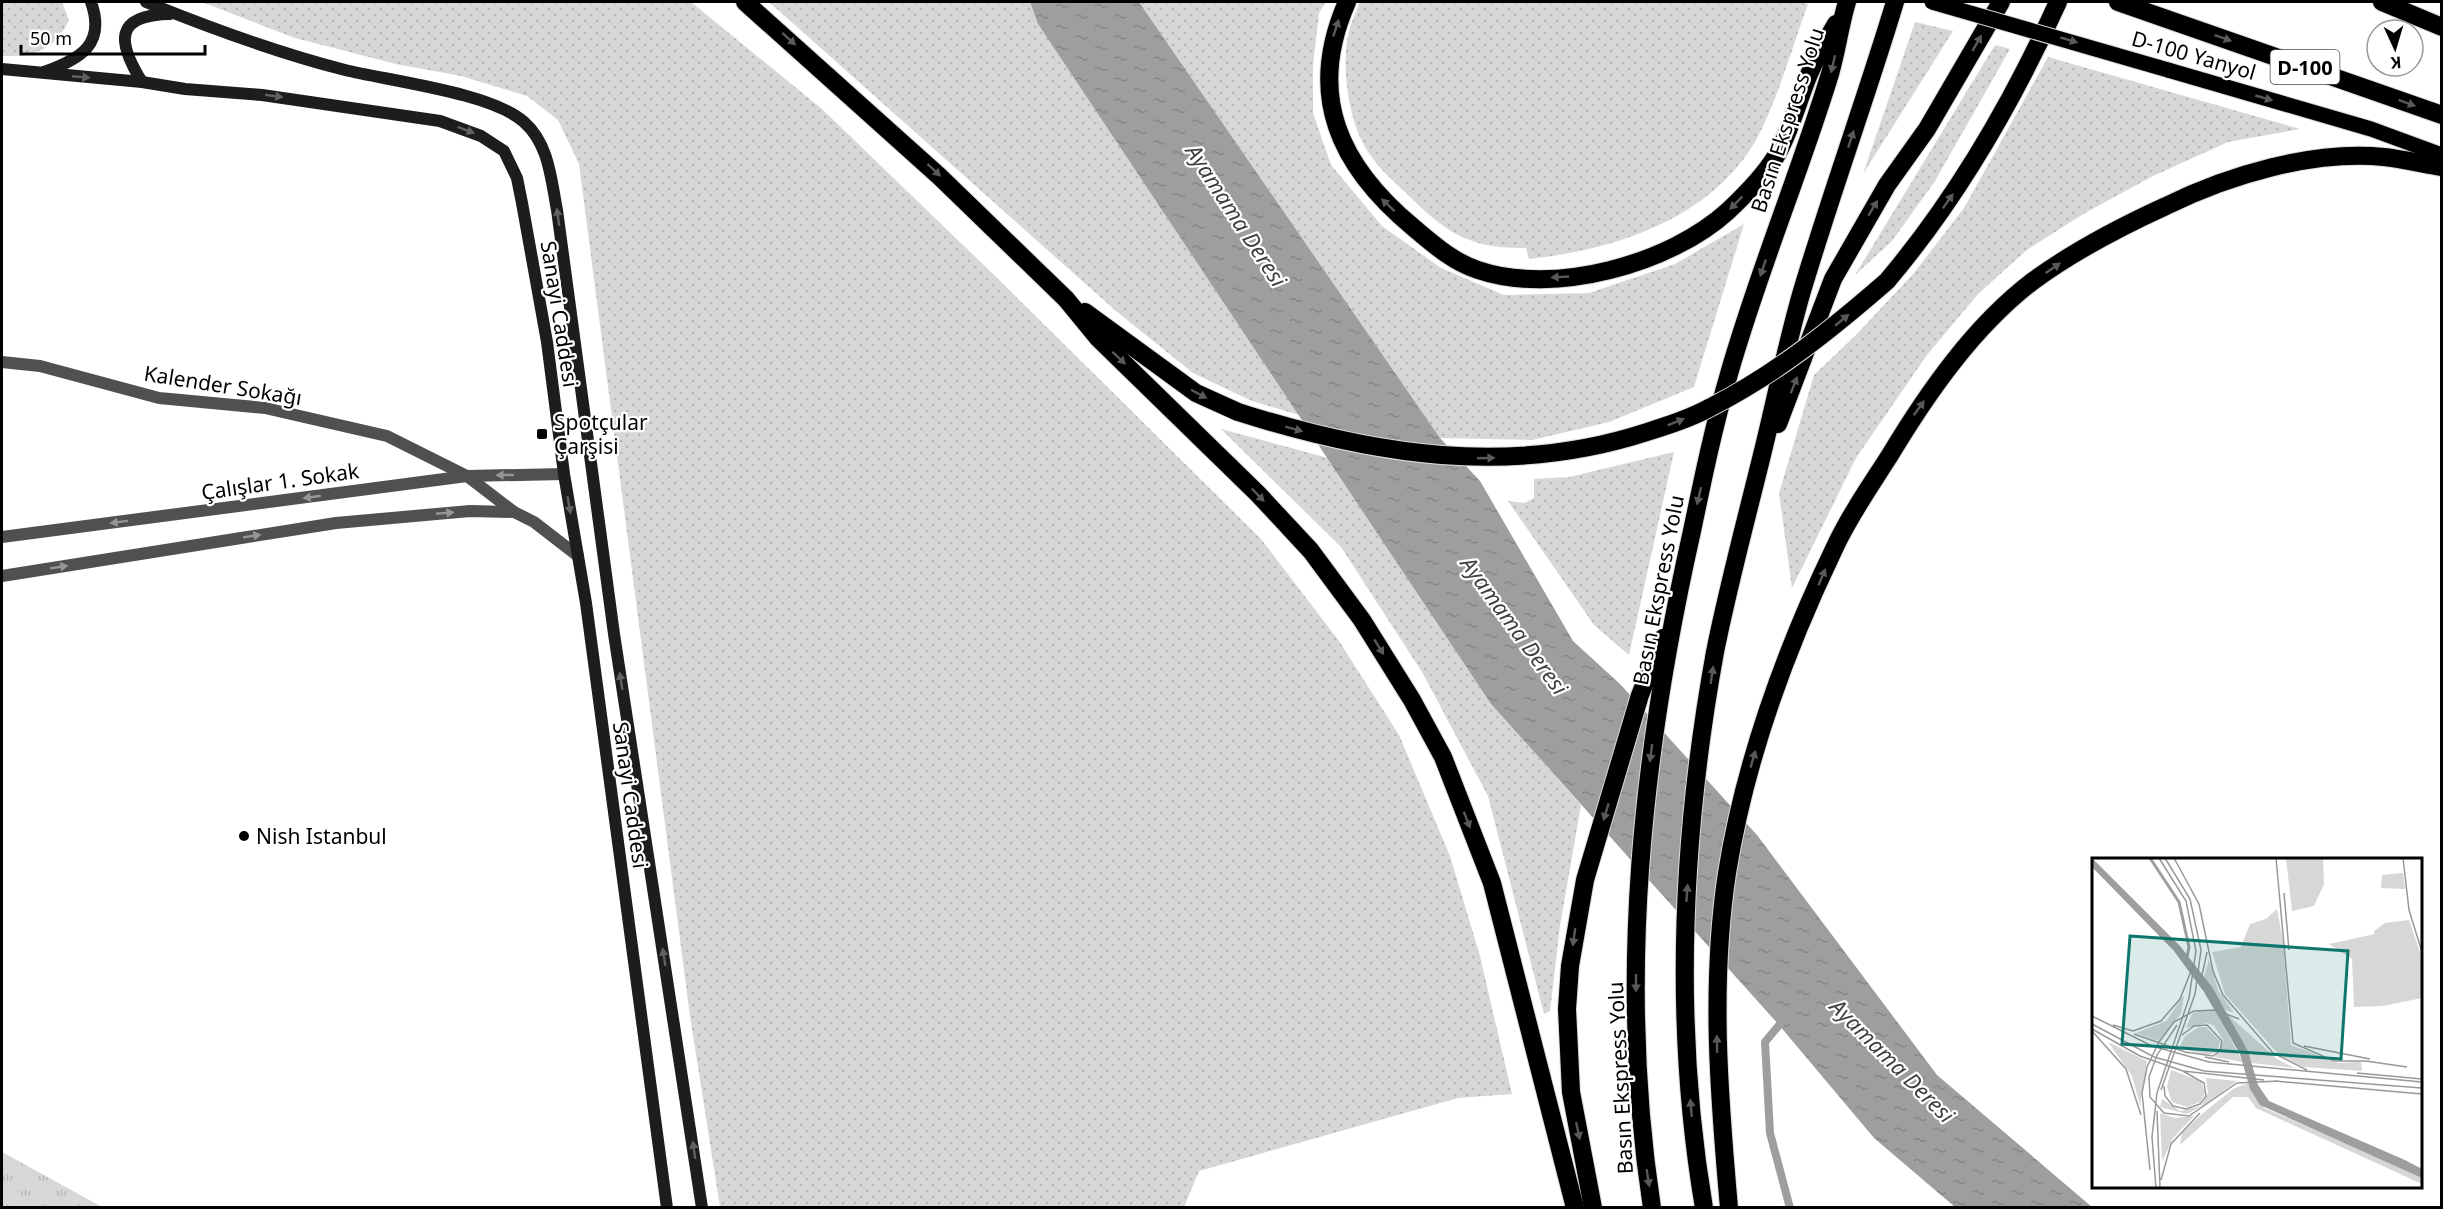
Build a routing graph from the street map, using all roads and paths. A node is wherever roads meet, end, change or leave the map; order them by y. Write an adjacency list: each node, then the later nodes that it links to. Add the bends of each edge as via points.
1 (91, 2): 15 (main road, via 97,18 94,38 72,59)
2 (146, 2): 12 (main road, Sanayi Caddesi)
3 (745, 2): 20 (highway, one-way to 20, via 939,176)
4 (1347, 2): 11 (highway, one-way to 4, via 1811,69 1776,155 1728,211 1664,252 1619,267 1541,278 1509,277 1456,260 1402,219 1357,169 1332,108 1329,75 1331,46)
5 (1895, 2): 22 (highway, one-way to 5, via 1803,290)
6 (1932, 2): 18 (main road, D-100 Yanyol, one-way to 18, bridge, via 2371,129)
7 (2001, 2): 22 (highway, one-way to 7, via 1833,279)
8 (2058, 2): 20 (highway, one-way to 8, bridge, via 1196,393 1238,412 1329,439 1427,455 1476,458 1575,451 1614,443 1709,408 1793,358 1887,281 1950,199 1990,134)
9 (2118, 2): 17 (highway, D-100, one-way to 17)
10 (2382, 2): 13 (highway)
11 (1846, 4): 29 (highway, Basın Ekspress Yolu, one-way to 29, via 1831,71 1728,377)
12 (177, 14): 16 (main road, via 134,20 127,31 127,57); 31 (main road, Sanayi Caddesi, one-way to 12, via 614,634 557,210 542,143 524,122 502,108 344,69)
13 (2442, 27)
14 (2, 69): 15 (main road, Sanayi Caddesi)
15 (40, 73): 16 (main road, Sanayi Caddesi, one-way to 16)
16 (142, 82): 23 (main road, Sanayi Caddesi, one-way to 23, via 261,94 440,121 481,136 504,151 517,178 522,203 547,342)
17 (2442, 116)
18 (2442, 155)
19 (2442, 167): 36 (highway, one-way to 19, via 1718,1090 1717,998 1722,911 1738,816 1769,704 1835,546 1910,421 1953,363 2032,282 2081,249 2185,196 2232,179 2337,157 2384,157)
20 (1066, 299): 32 (highway, one-way to 32, via 1098,338 1311,551 1412,700 1443,757 1492,883)
21 (2, 362): 24 (street, Kalender Sokağı, via 40,366 159,398 266,408 387,436)
22 (1761, 458): 35 (highway, one-way to 22, via 1690,1089 1687,894 1715,654)
23 (564, 474): 24 (street, Çalışlar 1. Sokak, one-way to 24); 27 (main road, Sanayi Caddesi, one-way to 27)
24 (467, 476): 25 (street, Kalender Sokağı); 26 (street, Çalışlar 1. Sokak, one-way to 26)
25 (514, 512): 27 (street, Kalender Sokağı, via 534,522); 28 (street, one-way to 25, via 336,523 470,511)
26 (2, 537)
27 (578, 556): 30 (main road, Sanayi Caddesi)
28 (2, 576)
29 (1672, 617): 33 (highway, one-way to 33, via 1640,695 1585,880 1570,966 1567,1008 1571,1092); 34 (highway, Basın Ekspress Yolu, one-way to 34, via 1646,788 1636,904 1639,1104)
30 (667, 1208)
31 (702, 1208)
32 (1575, 1208)
33 (1593, 1208)
34 (1652, 1208)
35 (1704, 1208)
36 (1729, 1208)

